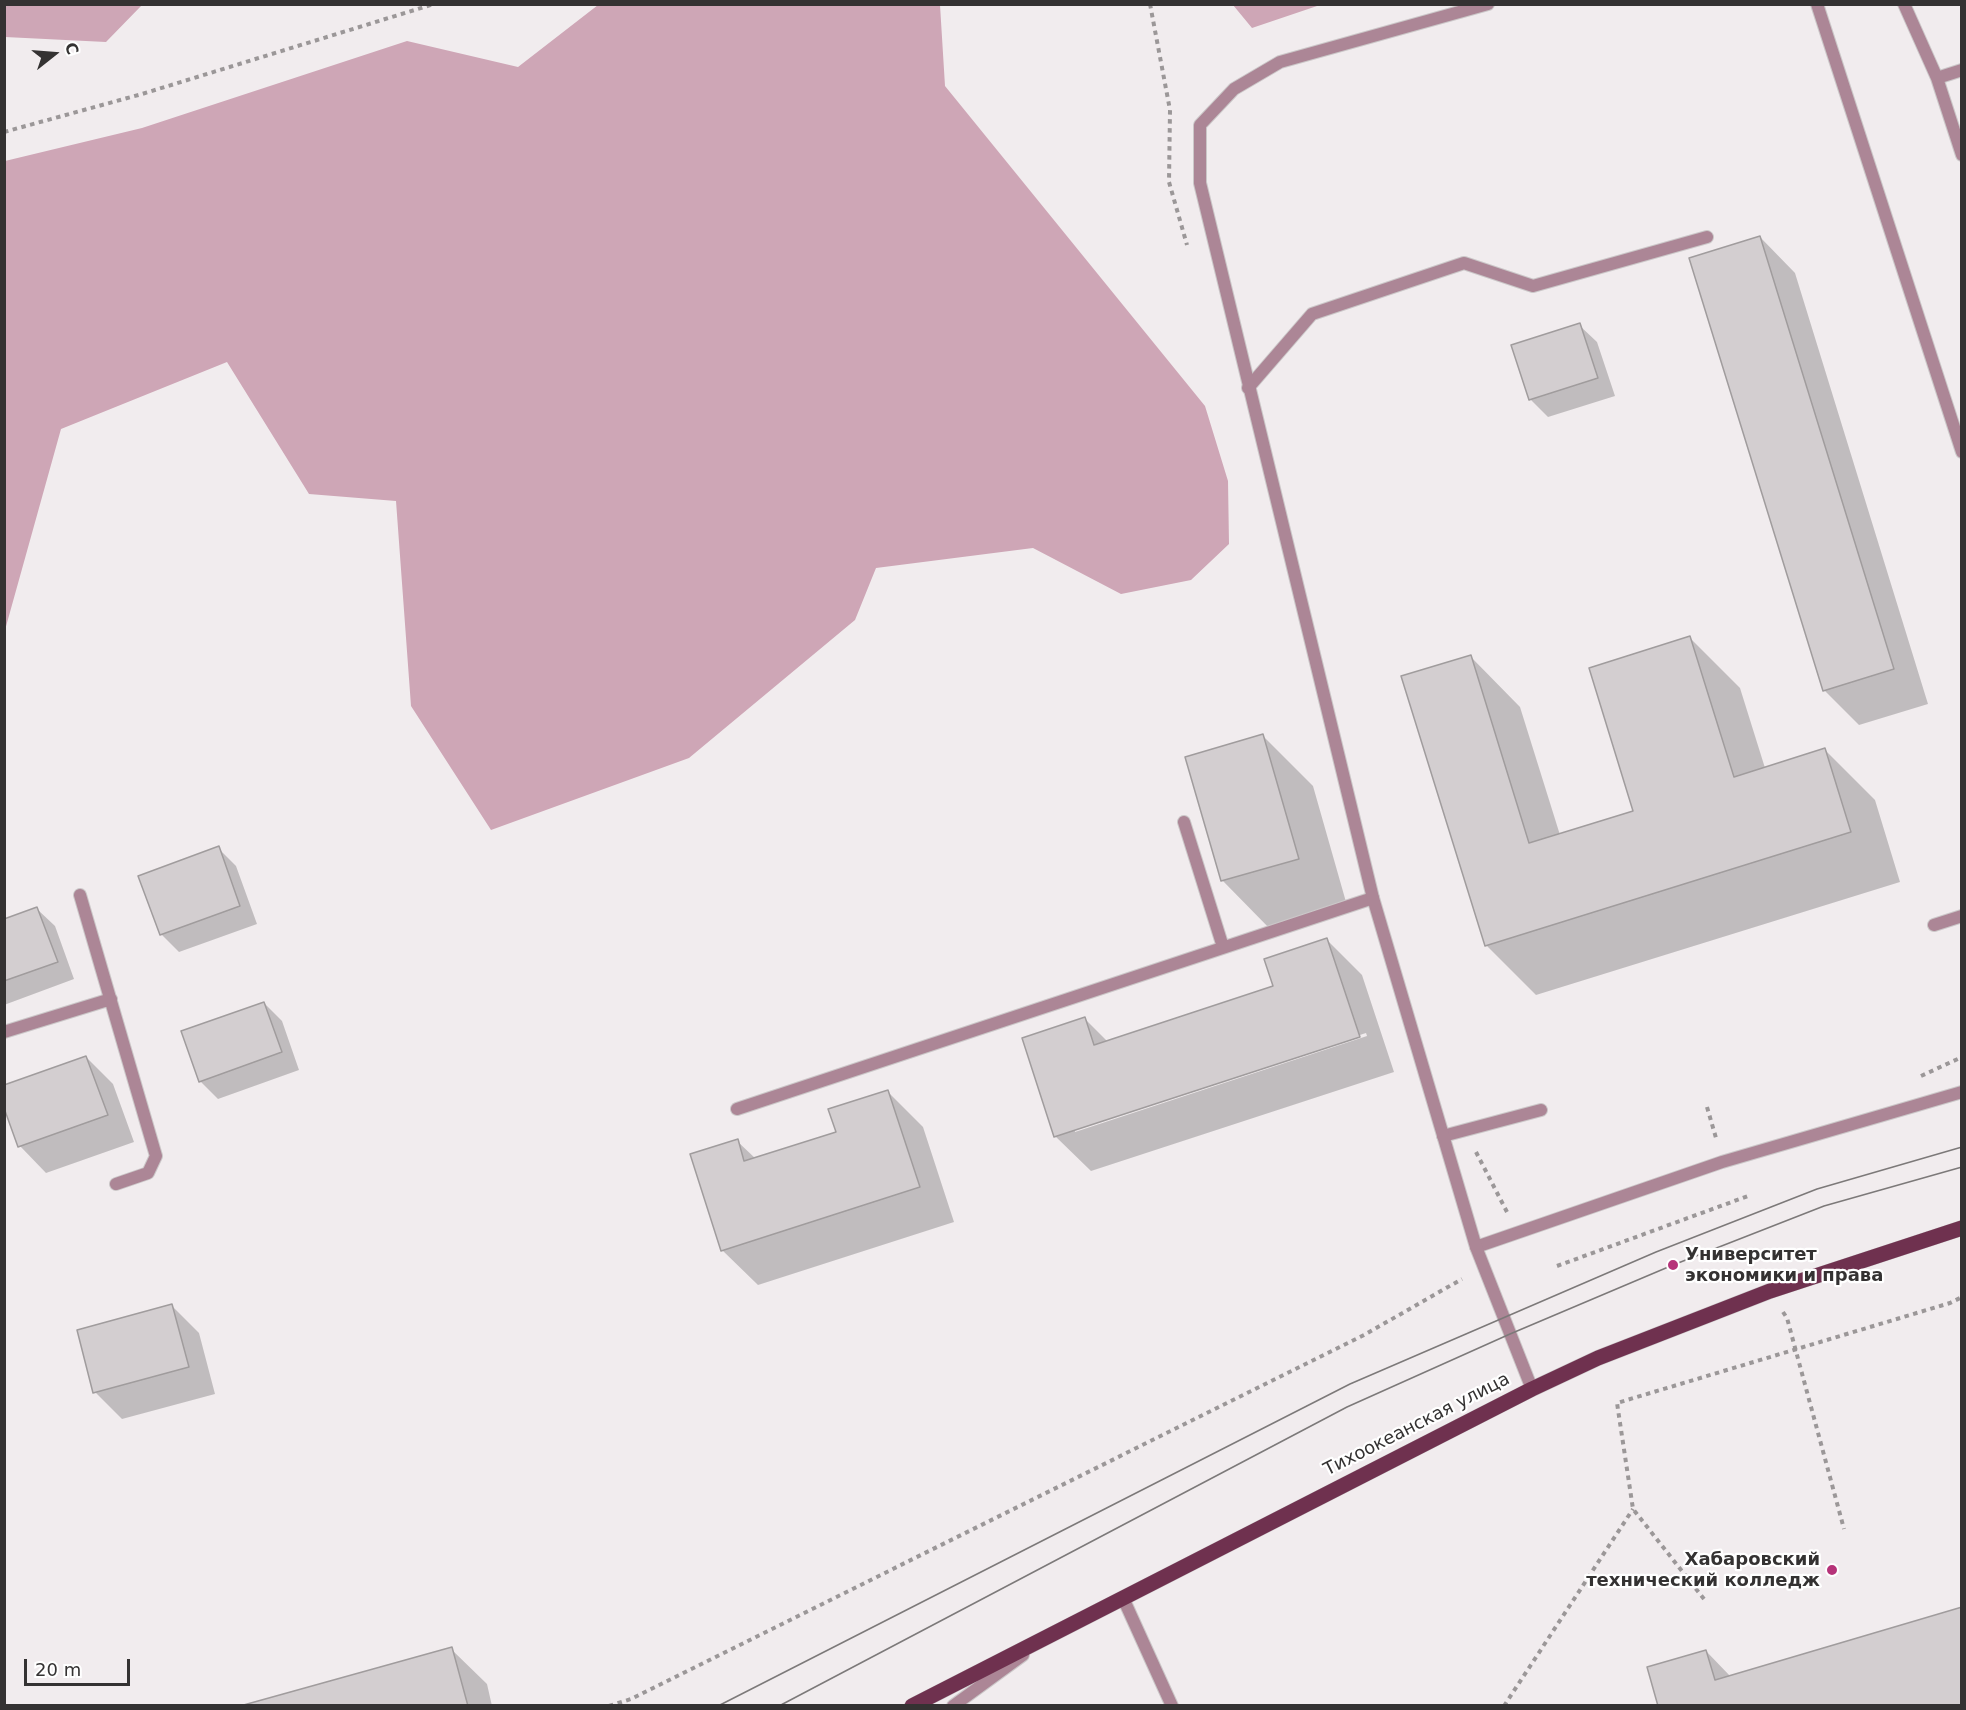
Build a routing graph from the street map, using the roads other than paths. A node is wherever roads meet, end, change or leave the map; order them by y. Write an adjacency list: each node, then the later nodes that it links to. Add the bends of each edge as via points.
1 (1488, 4): 8 (street, via 1280,62 1234,89 1200,125 1200,183)
2 (1817, 4): 9 (street)
3 (1904, 4): 5 (street)
4 (1962, 70): 5 (street)
5 (1937, 78): 6 (street)
6 (1962, 155)
7 (1707, 237): 8 (street, via 1533,286 1464,263 1312,314)
8 (1248, 388): 12 (street)
9 (1962, 452)
10 (1184, 822): 15 (street)
11 (80, 895): 16 (street)
12 (1373, 898): 15 (street); 21 (street)
13 (1962, 916): 14 (street)
14 (1934, 925)
15 (1223, 947): 19 (street)
16 (111, 999): 17 (street); 22 (street, via 156,1156 148,1173)
17 (4, 1032)
18 (1962, 1092): 24 (street, via 1722,1162)
19 (737, 1110)
20 (1542, 1110): 21 (street)
21 (1443, 1136): 24 (street)
22 (116, 1184)
23 (1962, 1228): 25 (main road, Тихоокеанская улица, via 1770,1291 1598,1358)
24 (1476, 1247): 25 (street)
25 (1532, 1389): 26 (main road, Тихоокеанская улица)
26 (1123, 1598): 27 (main road, Тихоокеанская улица); 30 (street)
27 (1052, 1634): 28 (main road, Тихоокеанская улица); 29 (street)
28 (912, 1706)
29 (953, 1706)
30 (1172, 1706)

